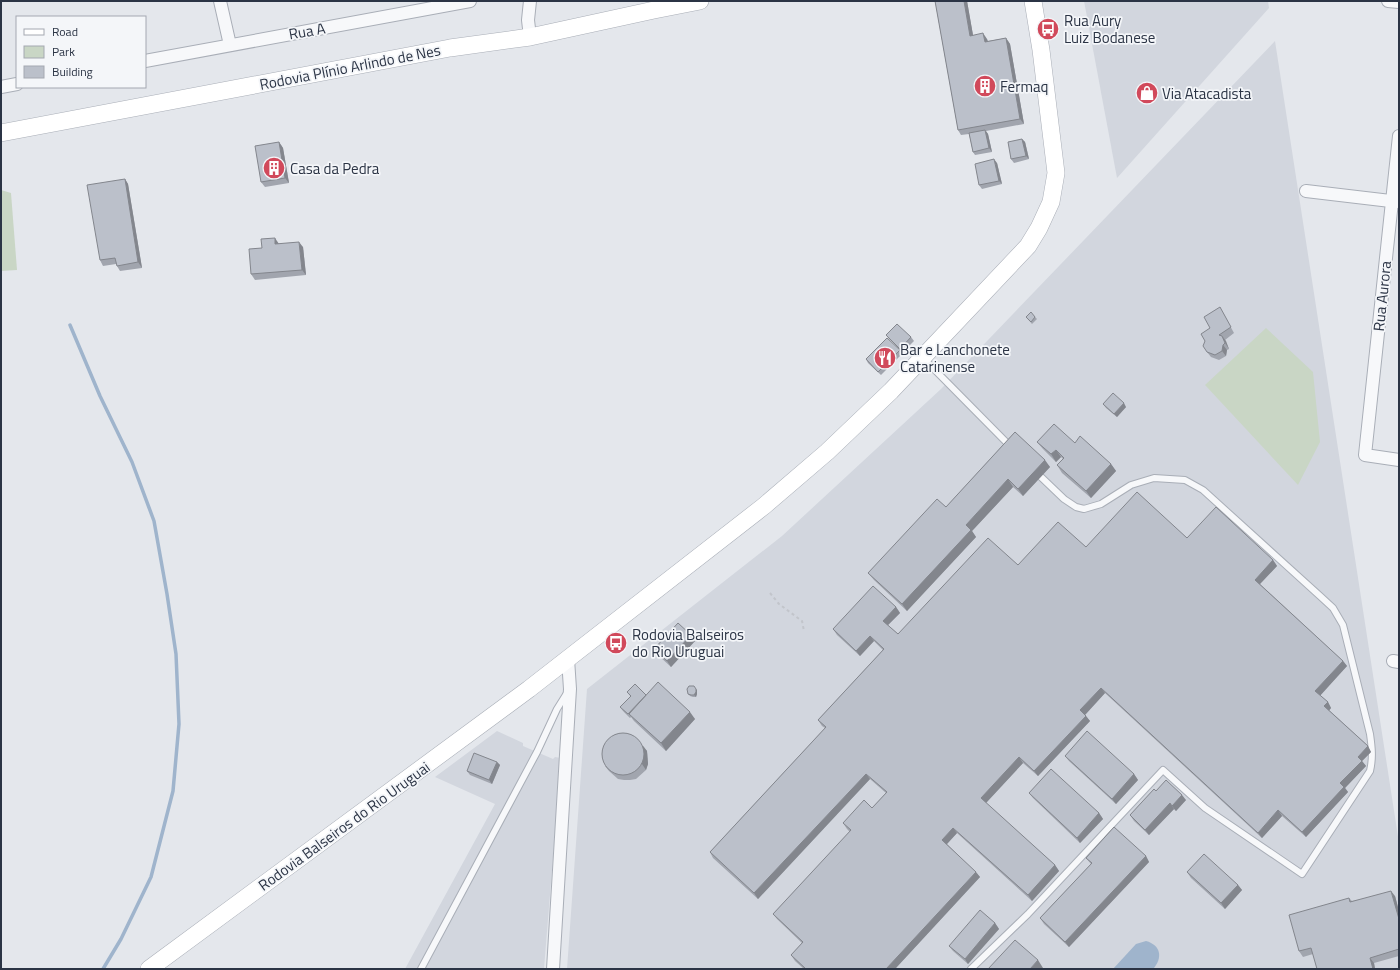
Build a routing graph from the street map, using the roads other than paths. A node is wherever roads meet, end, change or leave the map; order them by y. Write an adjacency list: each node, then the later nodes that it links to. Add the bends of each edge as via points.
1 (220, 1): 9 (street)
2 (470, 1): 9 (street, Rua A)
3 (530, 1): 8 (street)
4 (700, 1): 8 (main road, Rodovia Plínio Arlindo de Nes)
5 (1033, 1): 17 (main road, via 1056,173 1051,202 1028,246)
6 (1388, 1): 7 (street)
7 (1399, 2)
8 (530, 37): 13 (main road, Rodovia Plínio Arlindo de Nes, via 450,48)
9 (230, 45): 10 (street, Rua A)
10 (146, 61)
11 (16, 84): 12 (street)
12 (1, 87)
13 (1, 133)
14 (1399, 136): 16 (street, Rua Aurora)
15 (1306, 191): 16 (street)
16 (1395, 202): 19 (street, Rua Aurora, via 1364,455)
17 (923, 358): 18 (lane); 21 (main road, Rodovia Balseiros do Rio Uruguai, via 827,452 764,506)
18 (1012, 448)
19 (1399, 460)
20 (1041, 477): 26 (lane, via 1064,499 1084,509 1101,504 1131,485 1154,478 1185,480 1203,490 1333,608 1340,619 1370,734 1372,762 1370,771 1302,874 1205,808 1163,770 1028,914)
21 (568, 659): 22 (street); 23 (main road, Rodovia Balseiros do Rio Uruguai)
22 (570, 689): 24 (lane, via 557,709 537,752); 25 (street)
23 (149, 969)
24 (420, 969)
25 (553, 969)
26 (971, 969)

